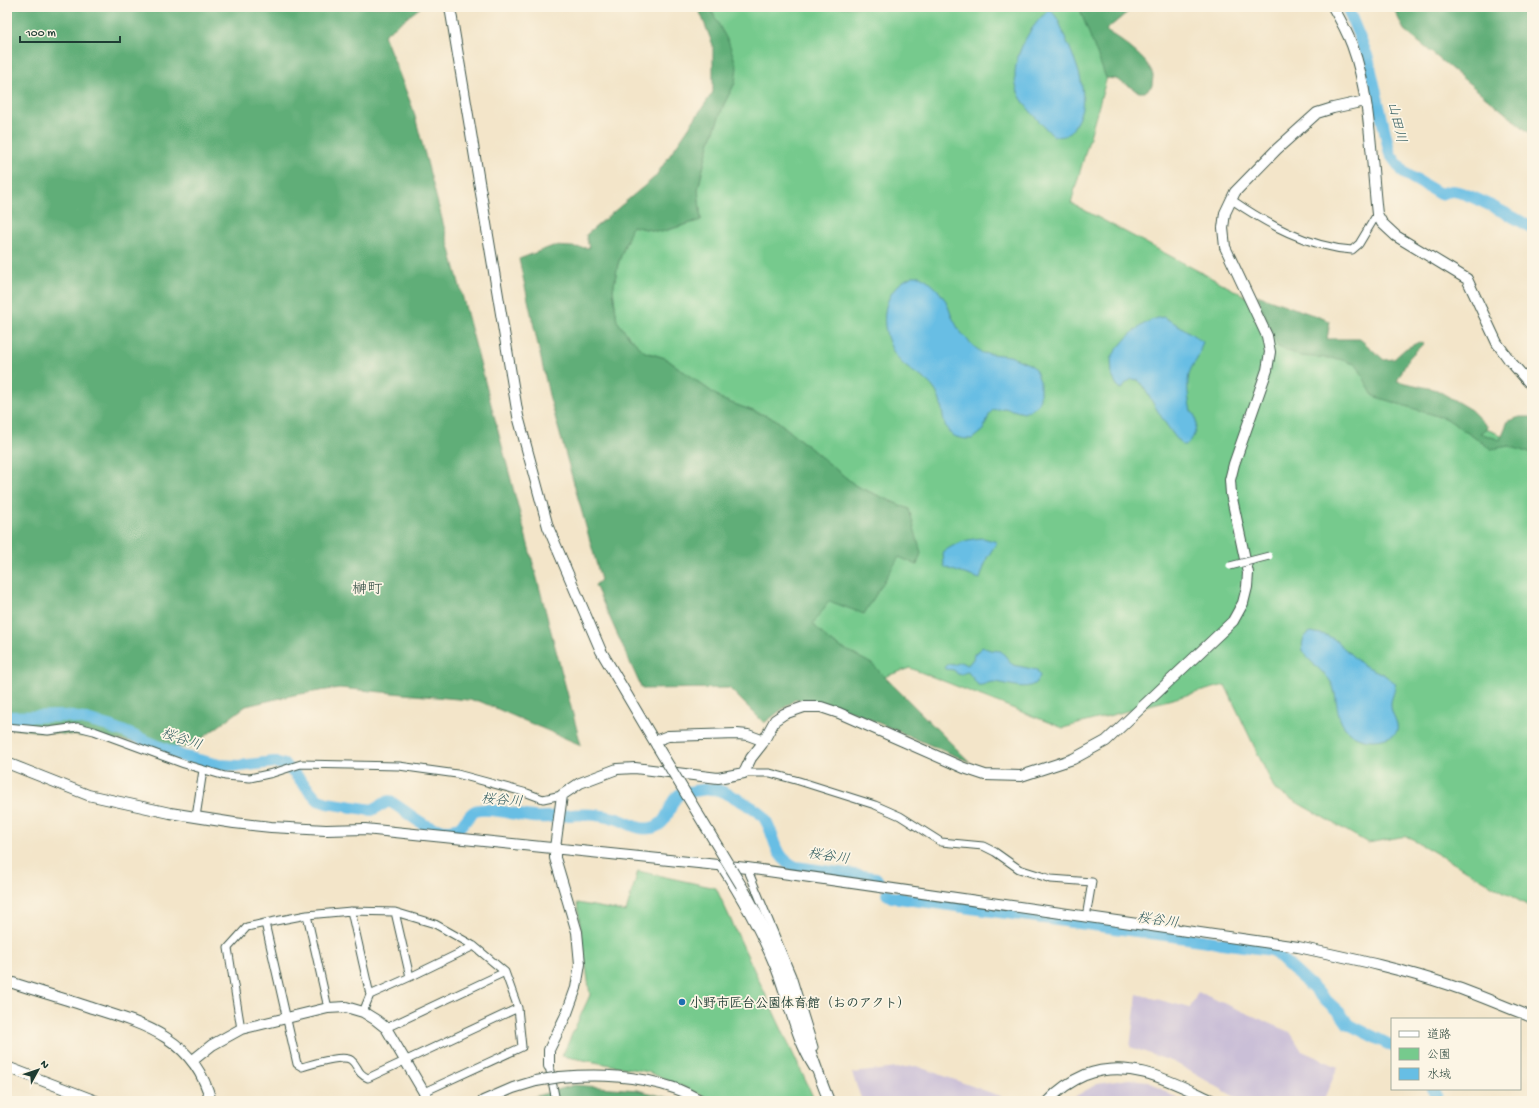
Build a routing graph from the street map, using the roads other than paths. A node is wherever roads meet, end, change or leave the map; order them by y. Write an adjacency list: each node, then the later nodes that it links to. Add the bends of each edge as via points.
1 (450, 7): 11 (street, via 518,416 548,527 601,651)
2 (1333, 7): 3 (street, via 1352,46)
3 (1365, 101): 4 (street, via 1318,113 1235,192); 5 (street)
4 (1232, 200): 5 (street, via 1284,230 1319,245 1352,250 1359,244); 10 (street, via 1225,213 1225,247 1267,336 1270,352 1267,370 1230,480 1248,574 1243,604 1233,621 1106,741 1073,759 1021,776 985,775 821,707 804,707 784,714 775,720)
5 (1377, 214): 6 (street, via 1382,223 1396,236 1467,279 1497,343)
6 (1532, 386)
7 (1269, 556): 8 (street, bridge)
8 (1230, 566)
9 (7, 726): 13 (street, via 48,731 78,727)
10 (764, 741): 11 (street, via 737,734 668,736); 14 (street, via 751,758)
11 (656, 743): 41 (street, bridge, via 742,887 767,934)
12 (7, 763): 16 (street, via 88,795)
13 (203, 770): 15 (street, via 225,776 250,778 301,764 399,766 457,774 543,799); 16 (street)
14 (744, 773): 15 (street, via 718,778 635,768 617,769 580,783); 23 (street, via 770,773 875,805 900,816 941,842 983,846 1019,869 1051,879 1092,882)
15 (562, 795): 17 (street)
16 (196, 817): 17 (street, via 271,827 365,829)
17 (554, 848): 18 (street); 39 (street, via 577,932 580,964 576,988 567,1014 549,1050)
18 (719, 864): 19 (street); 41 (street, via 750,914 764,943 804,1054)
19 (747, 868): 23 (street); 41 (street, via 792,976 815,1049)
20 (351, 912): 21 (street); 22 (street); 29 (street)
21 (395, 912): 25 (street, via 435,924); 27 (street)
22 (307, 914): 24 (street); 30 (street)
23 (1086, 917): 33 (street, via 1298,947 1358,960 1453,987)
24 (265, 923): 34 (street); 36 (street, via 247,927 228,948)
25 (474, 946): 26 (street); 27 (street)
26 (505, 972): 31 (street); 35 (street)
27 (410, 977): 29 (street)
28 (7, 981): 37 (street, via 147,1026 162,1034)
29 (370, 995): 32 (street)
30 (328, 1008): 32 (street, via 346,1007); 34 (street)
31 (518, 1008): 38 (street); 42 (street, via 522,1047)
32 (363, 1012): 35 (street)
33 (1532, 1017)
34 (287, 1018): 36 (street); 38 (street, via 297,1064 302,1067 345,1057 352,1060 361,1076 368,1078)
35 (386, 1028): 38 (street)
36 (241, 1029): 37 (street)
37 (192, 1060): 44 (street, via 206,1084)
38 (405, 1060): 42 (street)
39 (549, 1066): 46 (street)
40 (7, 1067): 43 (street)
41 (821, 1080): 48 (street)
42 (426, 1097)
43 (96, 1101)
44 (211, 1101)
45 (483, 1101): 47 (street, bridge, via 536,1081 592,1074 636,1078 674,1088)
46 (556, 1101)
47 (702, 1101)
48 (829, 1101)
49 (1048, 1101): 50 (street, via 1063,1087 1077,1079 1107,1069 1121,1068 1159,1076)
50 (1213, 1101)

